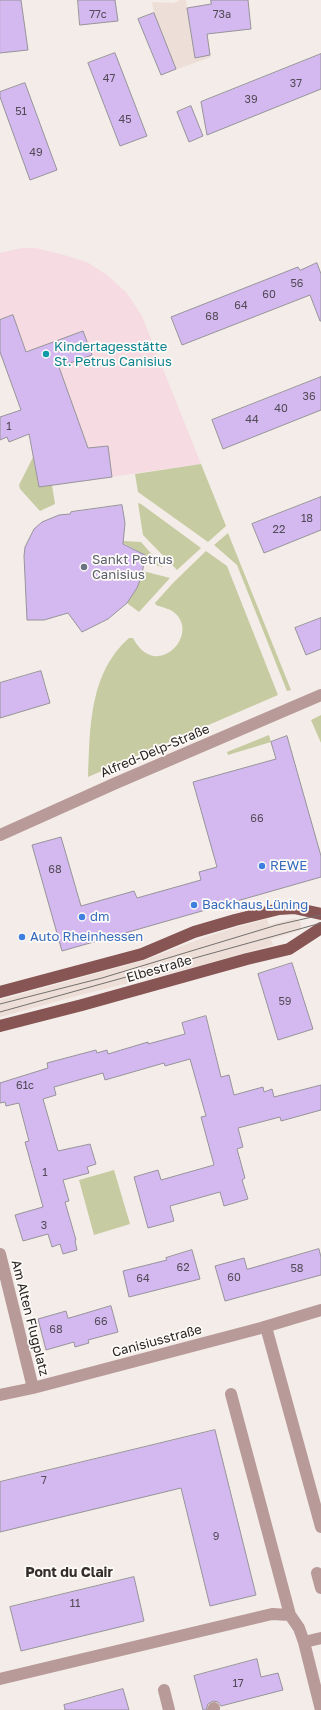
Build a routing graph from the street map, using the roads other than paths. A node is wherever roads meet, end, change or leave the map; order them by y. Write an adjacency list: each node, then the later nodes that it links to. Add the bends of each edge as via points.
1 (321, 695): 2 (street, Alfred-Delp-Straße)
2 (0, 835)
3 (319, 913): 4 (street); 5 (main road, Elbestraße, via 294,908 280,909 234,920 194,932 142,954)
4 (321, 928): 6 (main road, Elbestraße, via 289,949 247,958)
5 (0, 992)
6 (0, 1026)
7 (0, 1254): 10 (street, Am Alten Flugplatz)
8 (321, 1310): 9 (street, Canisiusstraße)
9 (266, 1327): 10 (street, Canisiusstraße); 13 (street)
10 (33, 1388): 12 (street, Canisiusstraße)
11 (231, 1394): 16 (street)
12 (0, 1395)
13 (321, 1527)
14 (317, 1573): 15 (street)
15 (321, 1588)
16 (290, 1615): 18 (street, via 299,1628); 19 (street, via 272,1614)
17 (321, 1638): 18 (street)
18 (304, 1642): 22 (street)
19 (0, 1679)
20 (164, 1690): 21 (street)
21 (169, 1710)
22 (321, 1710)

